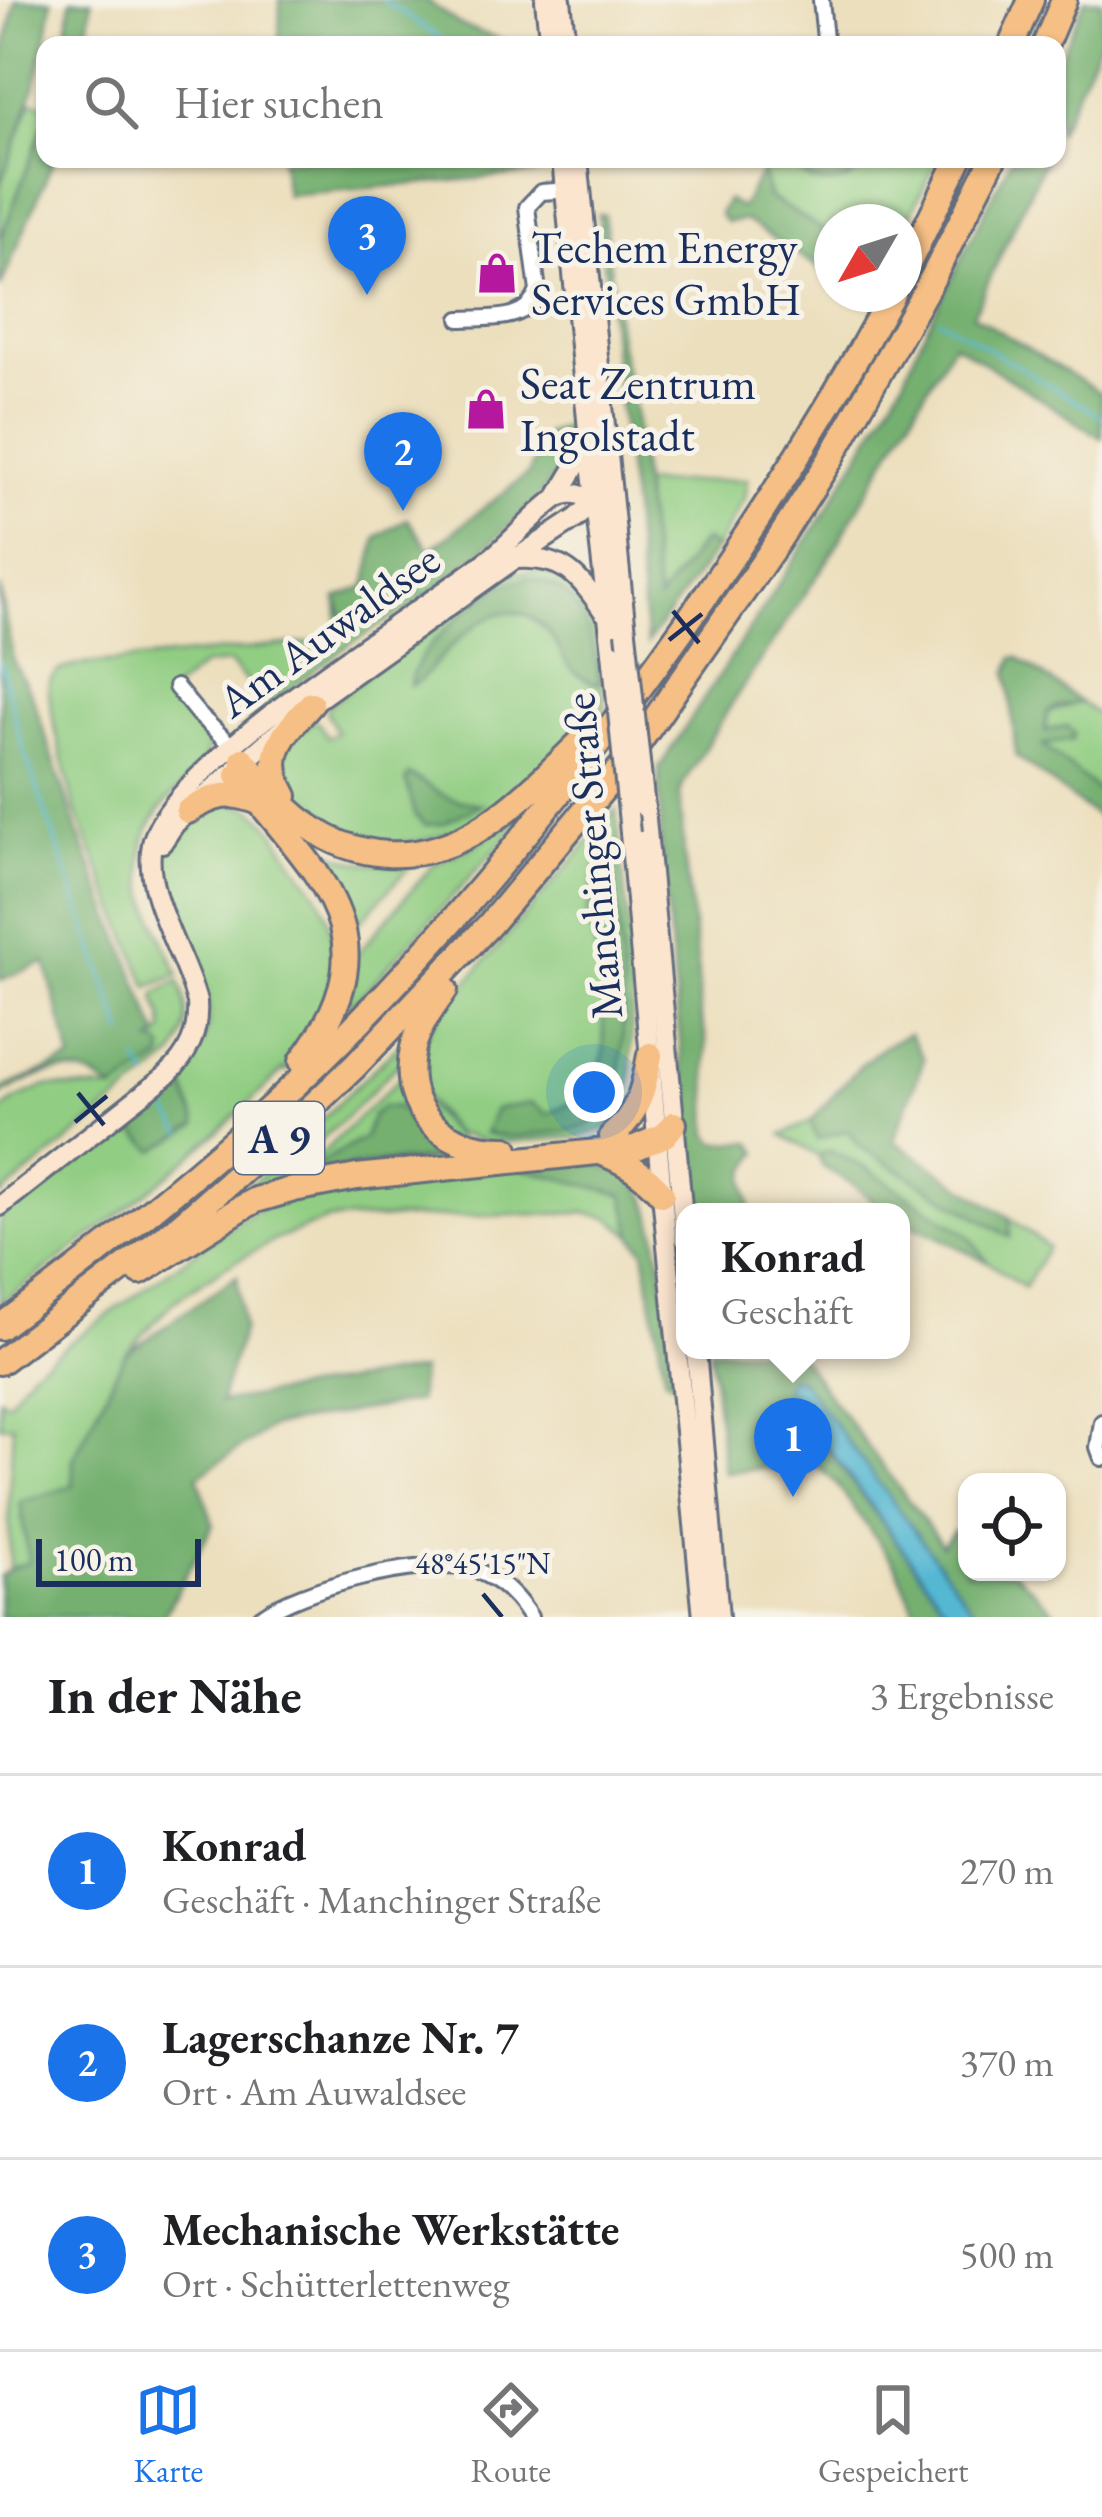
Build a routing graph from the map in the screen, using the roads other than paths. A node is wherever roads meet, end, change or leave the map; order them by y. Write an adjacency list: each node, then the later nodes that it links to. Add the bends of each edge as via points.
1 (545, 0): 6 (main road)
2 (561, 0): 7 (main road)
3 (821, 0): 8 (street)
4 (1031, 0): 9 (highway)
5 (1064, 0): 10 (highway)
6 (549, 36)
7 (565, 36)
8 (825, 36)
9 (1015, 36)
10 (1049, 36)
11 (565, 168): 15 (main road, Manchinger Straße)
12 (577, 168): 15 (main road, Manchinger Straße)
13 (955, 168): 16 (highway)
14 (988, 168): 34 (highway, A 9, via 873,387 776,544 624,764)
15 (573, 190): 18 (street, via 542,192 527,207 535,301 516,314); 19 (main road, Manchinger Straße); 20 (main road, Manchinger Straße)
16 (922, 235)
17 (882, 312): 26 (highway, A 9, via 776,492)
18 (460, 319)
19 (588, 432): 21 (main road); 22 (main road, Manchinger Straße)
20 (611, 485): 22 (main road, Am Auwaldsee); 23 (main road, Manchinger Straße)
21 (557, 498): 22 (main road); 29 (main road, Am Auwaldsee, via 494,556 331,670)
22 (595, 503): 23 (main road); 24 (main road, Am Auwaldsee); 25 (main road, Manchinger Straße)
23 (613, 524): 36 (main road, Manchinger Straße, bridge, via 645,808)
24 (514, 559): 25 (main road, via 571,571); 28 (main road, Am Auwaldsee)
25 (607, 616): 35 (main road, Manchinger Straße, bridge)
26 (647, 680): 32 (highway, via 511,807 453,844 380,854); 37 (highway, A 9, via 422,955)
27 (176, 687): 29 (street)
28 (311, 704): 29 (main road, Am Auwaldsee); 32 (highway, via 274,757 279,785)
29 (233, 758): 30 (highway); 31 (main road, Am Auwaldsee); 32 (highway); 33 (main road, Am Auwaldsee, via 173,805 152,845)
30 (259, 802): 31 (highway, via 223,794); 37 (highway, via 332,897 344,974 316,1043)
31 (188, 811): 33 (main road, Am Auwaldsee, via 164,838)
32 (303, 822)
33 (152, 874): 42 (main road, via 193,986 192,1041 167,1075)
34 (490, 924): 38 (highway, via 413,1045 416,1102 450,1138 478,1148); 44 (highway, A 9, via 265,1151)
35 (650, 1055): 36 (main road, Manchinger Straße); 38 (highway, via 634,1112)
36 (665, 1132): 38 (highway, via 635,1148); 39 (highway); 40 (main road, Manchinger Straße)
37 (238, 1137): 43 (highway, A 9)
38 (607, 1144): 40 (highway); 44 (highway, via 269,1195)
39 (676, 1159): 41 (main road)
40 (662, 1194): 45 (main road, Manchinger Straße)
41 (681, 1203)
42 (0, 1206)
43 (0, 1327)
44 (45, 1328): 48 (highway, A 9)
45 (676, 1338)
46 (678, 1359): 53 (main road, Manchinger Straße)
47 (698, 1359): 54 (main road)
48 (0, 1362)
49 (1102, 1422): 50 (street)
50 (1102, 1458)
51 (261, 1617): 52 (street, via 315,1589 434,1564 495,1579)
52 (530, 1617)
53 (703, 1617)
54 (719, 1617)

